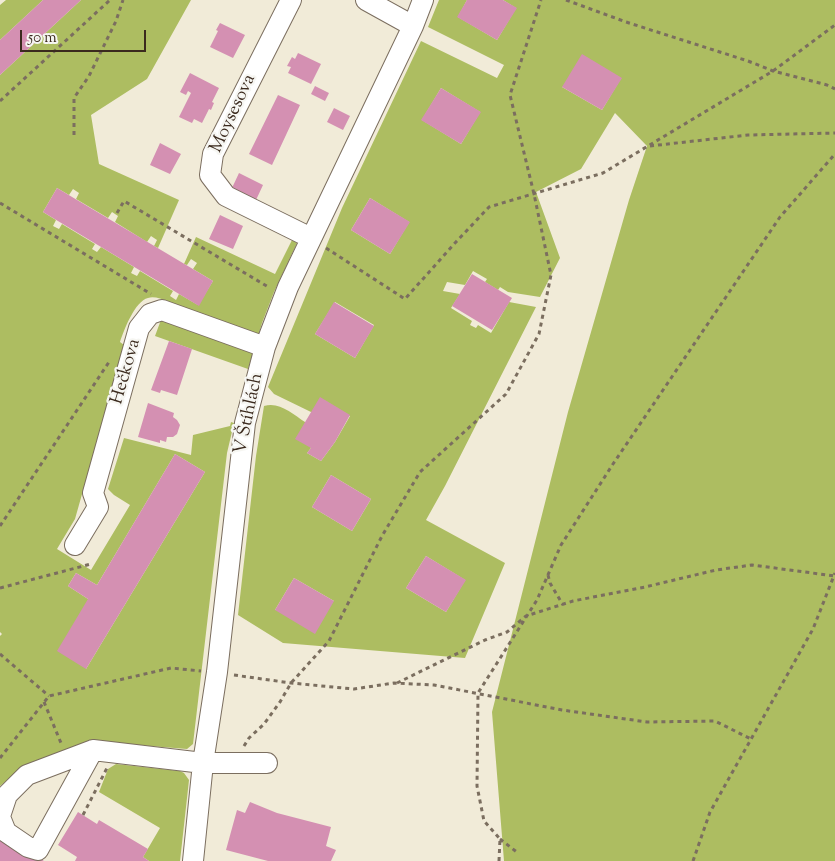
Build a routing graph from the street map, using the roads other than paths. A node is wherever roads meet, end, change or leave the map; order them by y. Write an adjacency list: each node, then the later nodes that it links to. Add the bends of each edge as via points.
1 (291, 0): 5 (street, Moysesova, via 213,154 210,175 226,196)
2 (366, 0): 4 (street)
3 (424, 0): 4 (street, V Štíhlách)
4 (414, 26): 5 (street, V Štíhlách)
5 (311, 238): 6 (street, V Štíhlách)
6 (265, 347): 7 (street, Hečkova, via 162,310 150,314 139,328 93,493 98,507); 9 (street, V Štíhlách, via 245,423 217,672)
7 (75, 545)
8 (93, 750): 9 (street); 11 (street, via 27,776 7,795); 11 (street, via 38,850 6,832)
9 (203, 763): 10 (street); 12 (street, V Štíhlách)
10 (267, 763)
11 (0, 817)
12 (193, 861)

